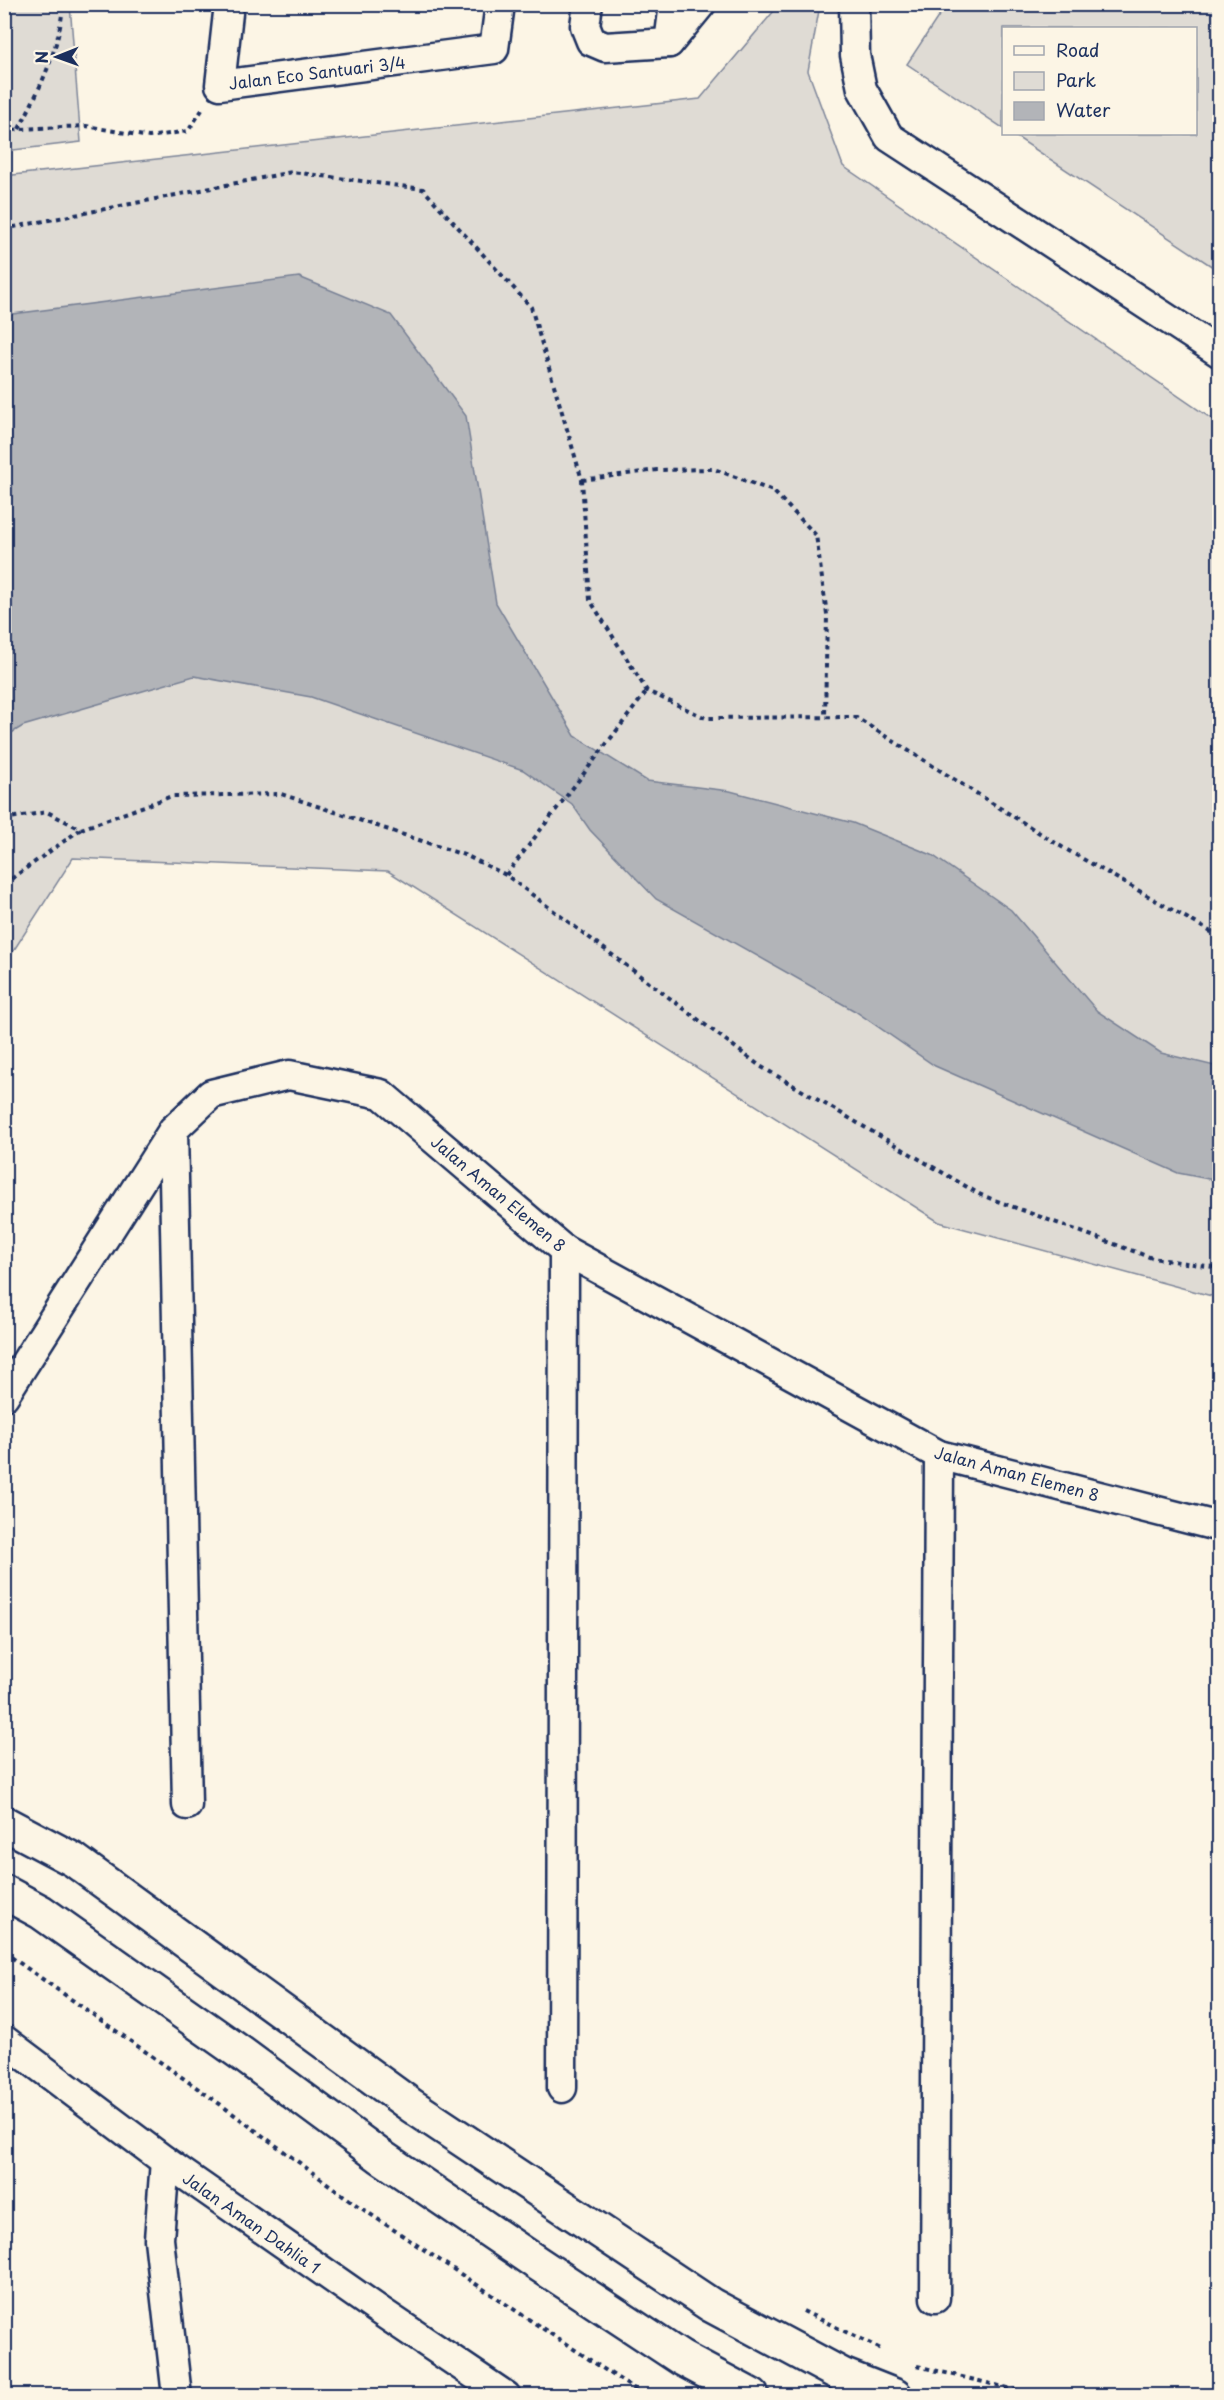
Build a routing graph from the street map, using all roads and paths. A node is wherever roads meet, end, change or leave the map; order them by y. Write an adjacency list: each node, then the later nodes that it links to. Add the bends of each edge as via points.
1 (63, 4): 10 (path, via 62,26 42,85)
2 (229, 4): 9 (street, Jalan Eco Santuari 3/4)
3 (500, 4): 9 (street, Jalan Eco Santuari 3/4, via 494,49)
4 (588, 4): 8 (street, via 585,26 591,41 605,47)
5 (674, 4): 8 (street)
6 (702, 4): 8 (street)
7 (854, 4): 13 (street, via 855,55 862,89 890,137)
8 (669, 43)
9 (220, 85): 10 (path, via 188,131 149,137 86,126)
10 (19, 129): 11 (path)
11 (4, 132)
12 (4, 229): 14 (path, via 292,172 423,189 531,308)
13 (1220, 352)
14 (582, 480): 15 (path, via 590,600); 16 (path, via 657,470 714,469 773,491 816,535 827,615)
15 (647, 691): 16 (path, via 706,718); 19 (path)
16 (825, 717): 21 (path, via 855,717 1062,847)
17 (4, 819): 18 (path, via 47,812)
18 (81, 829): 19 (path, via 172,796 281,794 467,856); 20 (path)
19 (506, 875): 24 (path, via 760,1066 981,1195 1152,1258)
20 (4, 884)
21 (1220, 937)
22 (173, 1130): 23 (street, Jalan Aman Elemen 8, via 211,1094 289,1075 381,1094); 25 (street, Jalan Aman Elemen 8); 28 (street)
23 (564, 1250): 26 (street, Jalan Aman Elemen 8); 33 (street)
24 (1220, 1268)
25 (4, 1396)
26 (939, 1455): 27 (street, Jalan Aman Elemen 8); 35 (street)
27 (1220, 1527)
28 (187, 1805)
29 (4, 1823): 43 (street, via 74,1860 412,2106 711,2305 842,2375)
30 (4, 1892): 42 (street, via 40,1912 380,2156 537,2263 681,2358)
31 (4, 1953): 41 (path, via 358,2206)
32 (4, 2040): 34 (street, Jalan Aman Dahlia 1)
33 (562, 2088)
34 (165, 2161): 39 (street, via 159,2239); 40 (street, Jalan Aman Dahlia 1)
35 (935, 2298)
36 (798, 2308): 37 (path)
37 (893, 2355)
38 (914, 2366): 44 (path)
39 (177, 2396)
40 (506, 2396)
41 (647, 2396)
42 (752, 2396)
43 (895, 2396)
44 (1041, 2396)

